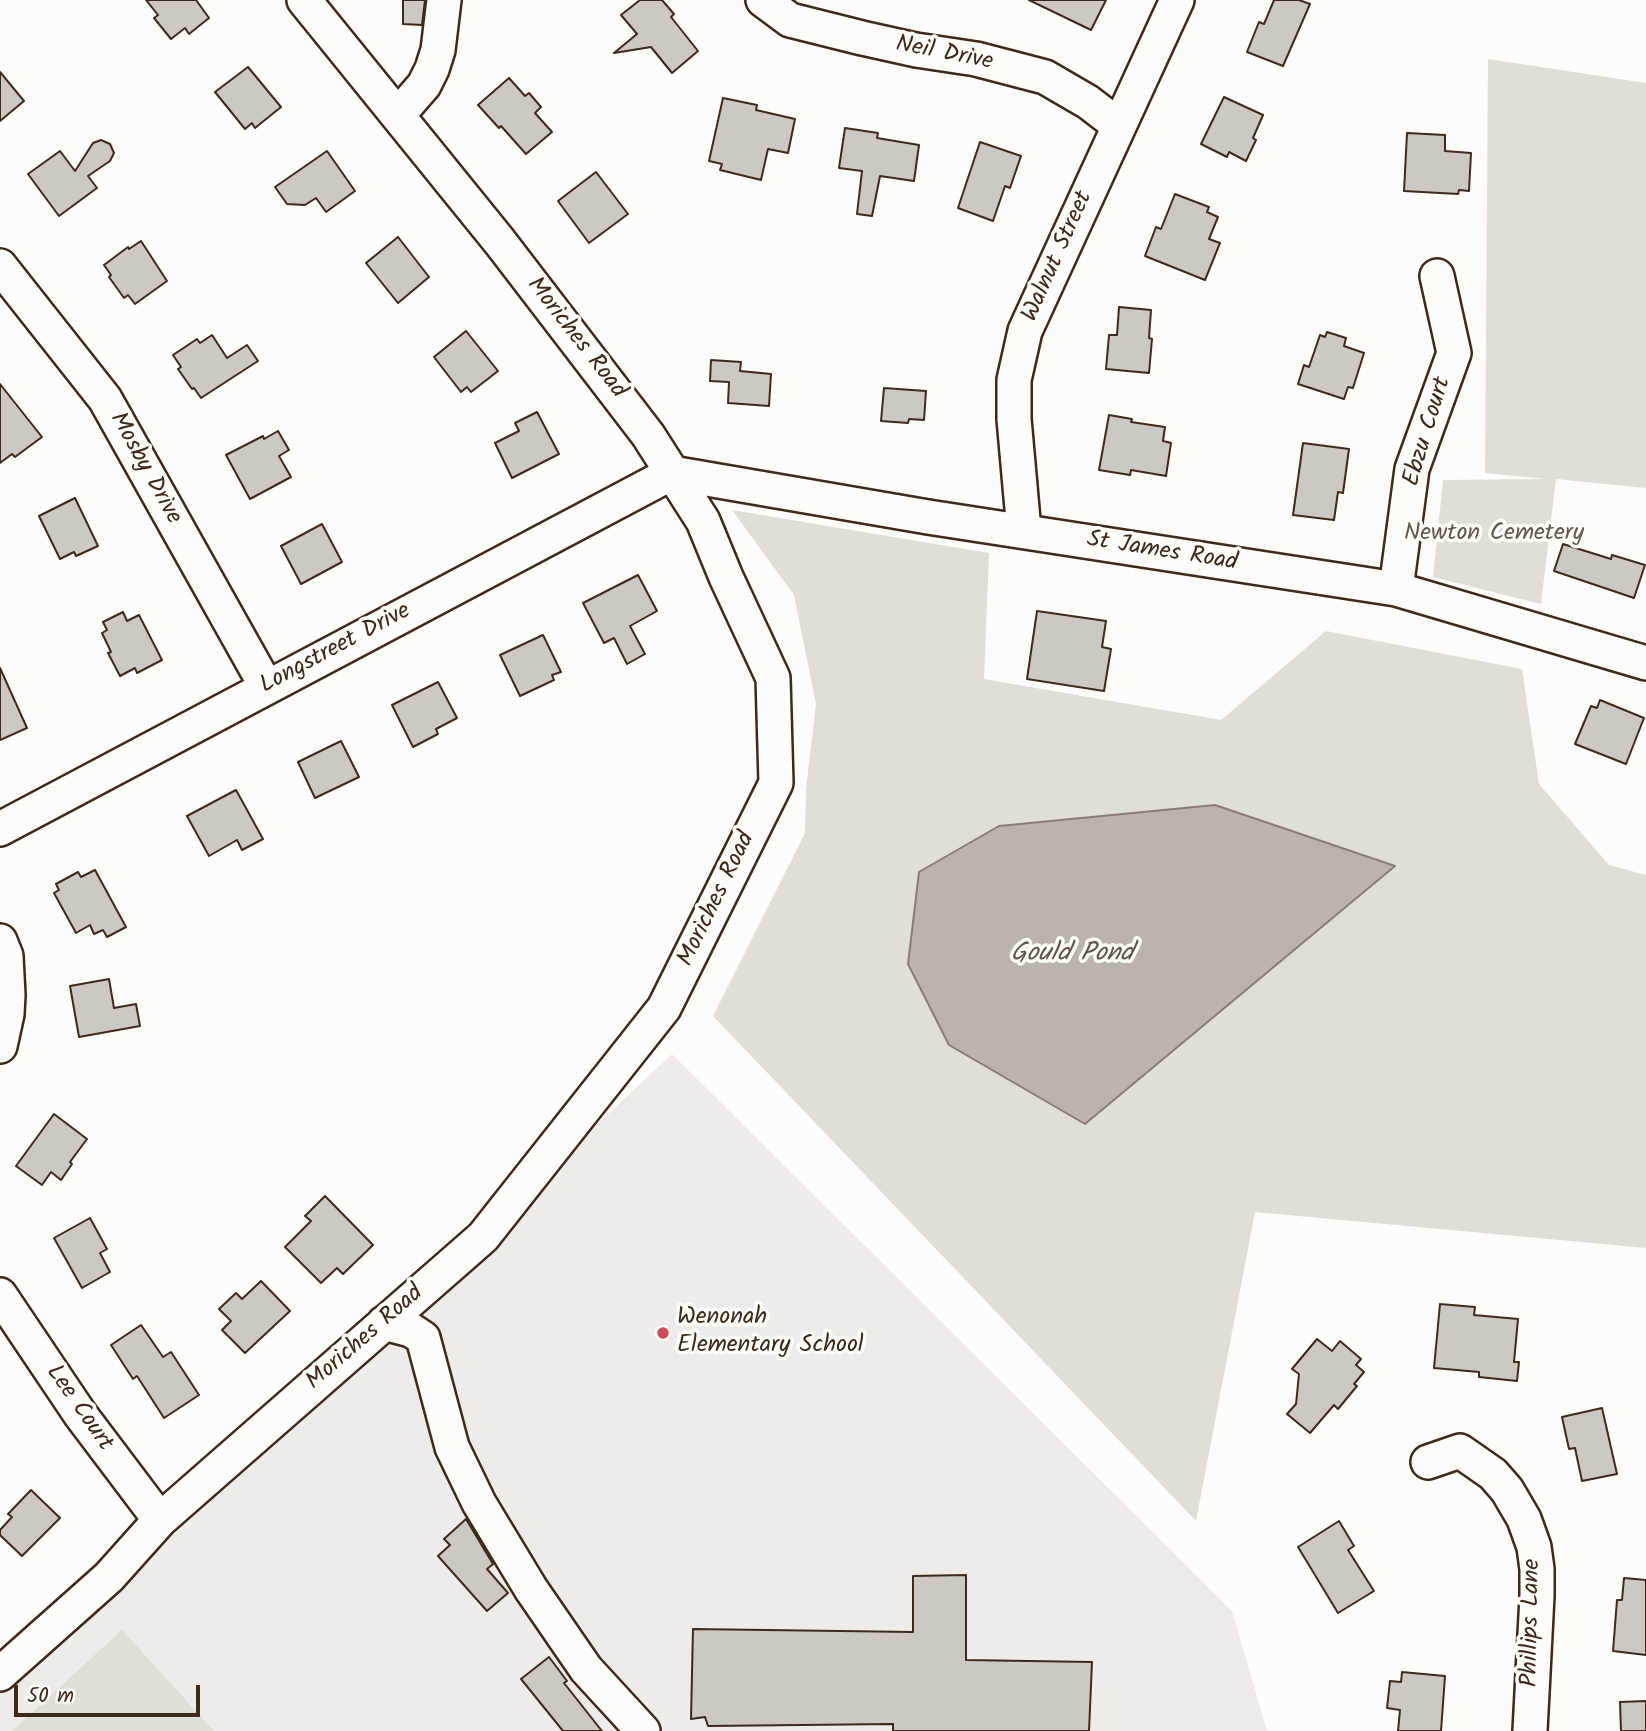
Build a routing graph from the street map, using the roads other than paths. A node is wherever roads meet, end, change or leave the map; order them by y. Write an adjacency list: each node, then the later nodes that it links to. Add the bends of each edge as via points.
1 (304, 0): 5 (street, Moriches Road)
2 (444, 0): 5 (street, via 432,69)
3 (763, 0): 6 (street, Neil Drive, via 790,20 1045,77)
4 (1177, 0): 6 (street, Walnut Street)
5 (398, 115): 9 (street, Moriches Road, via 632,413)
6 (1118, 125): 10 (street, Walnut Street, via 1025,331 1014,380)
7 (0, 266): 13 (street, Mosby Drive, via 105,399)
8 (1437, 276): 11 (street, Ebzu Court, via 1454,353 1412,468)
9 (672, 473): 10 (street, St James Road); 13 (street, Longstreet Drive); 18 (street, Moriches Road, via 703,521 773,678 776,783 664,1008 483,1237)
10 (1024, 531): 11 (street, St James Road)
11 (1396, 589): 12 (street, St James Road)
12 (1646, 663)
13 (266, 687): 14 (street, Longstreet Drive)
14 (0, 829)
15 (0, 941): 16 (street, via 6,956 8,995)
16 (0, 1046)
17 (0, 1295): 20 (street, Lee Court, via 80,1414)
18 (384, 1323): 20 (street, Moriches Road); 22 (street, via 423,1338 452,1447 479,1503 586,1669)
19 (1428, 1462): 23 (street, Phillips Lane, via 1460,1451 1493,1474 1524,1519 1537,1569)
20 (160, 1520): 21 (street, Moriches Road, via 109,1577)
21 (0, 1674)
22 (643, 1731)
23 (1530, 1731)

